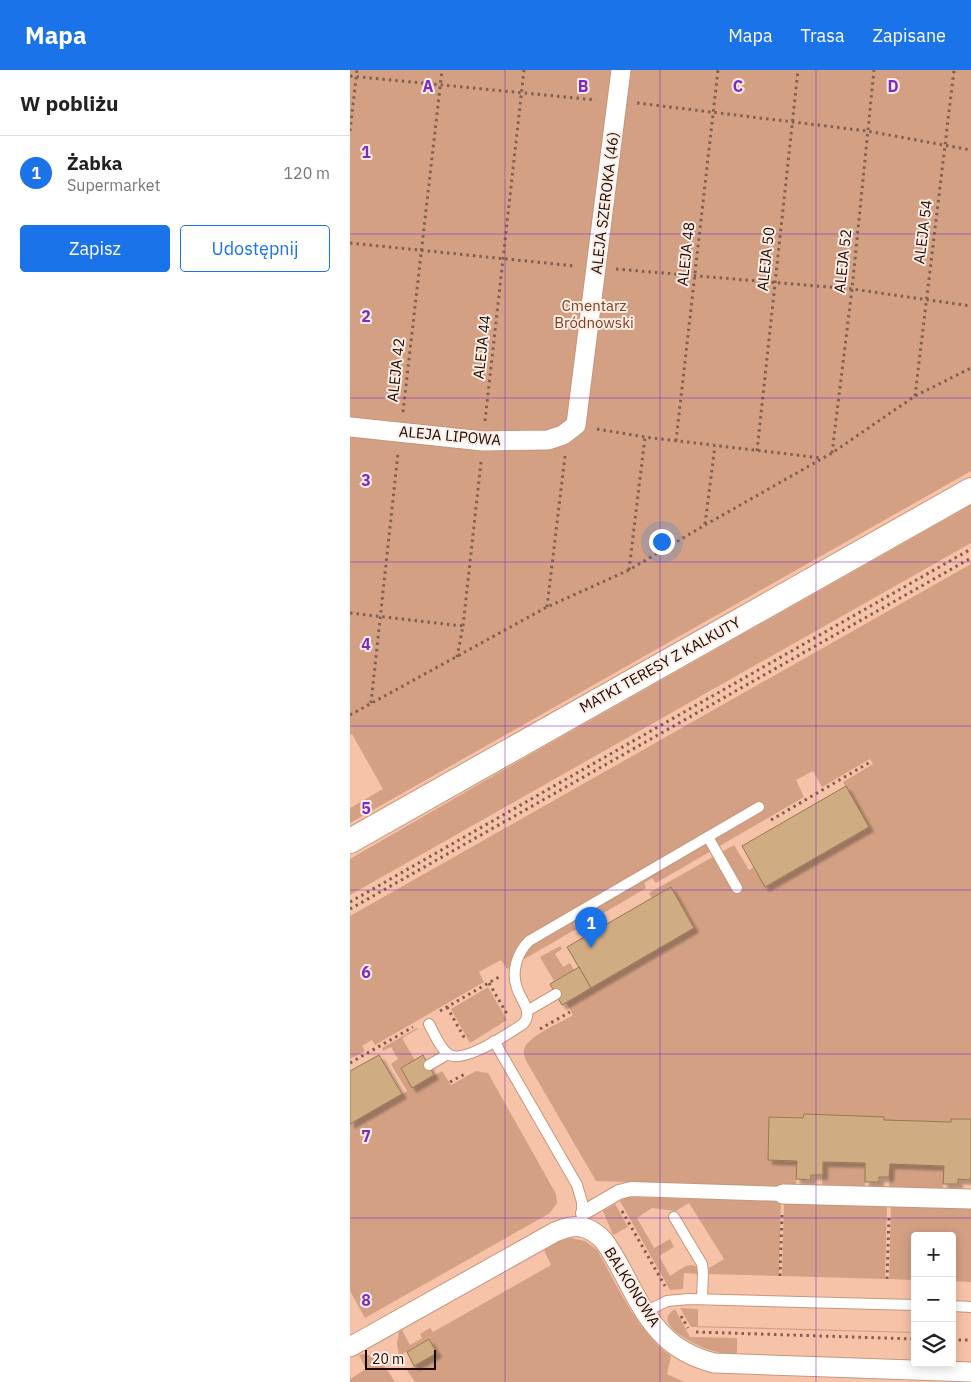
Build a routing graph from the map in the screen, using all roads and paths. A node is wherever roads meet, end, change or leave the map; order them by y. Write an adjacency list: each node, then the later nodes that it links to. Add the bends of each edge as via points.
1 (357, 70): 10 (path)
2 (442, 70): 11 (path, ALEJA 42)
3 (524, 70): 12 (path, ALEJA 44)
4 (621, 70): 13 (street, ALEJA SZEROKA (46))
5 (718, 70): 14 (path, ALEJA 48)
6 (798, 70): 15 (path, ALEJA 50)
7 (874, 70): 17 (path, ALEJA 52)
8 (954, 70): 18 (path, ALEJA 54)
9 (350, 76): 10 (path)
10 (356, 76): 11 (path); 16 (path)
11 (441, 85): 12 (path); 21 (path, ALEJA 42)
12 (522, 94): 13 (path); 22 (path, ALEJA 44)
13 (618, 101): 14 (path); 23 (street, ALEJA SZEROKA (46))
14 (713, 112): 15 (path); 24 (path, ALEJA 48)
15 (792, 122): 17 (path); 25 (path, ALEJA 50)
16 (350, 131)
17 (867, 131): 18 (path); 26 (path, ALEJA 52)
18 (945, 145): 19 (path); 27 (path, ALEJA 54)
19 (971, 150)
20 (350, 242): 21 (path)
21 (421, 249): 22 (path); 33 (path, ALEJA 42)
22 (503, 258): 23 (path); 35 (path, ALEJA 44)
23 (596, 268): 24 (path); 32 (street, ALEJA SZEROKA (46))
24 (695, 275): 25 (path); 36 (path, ALEJA 48)
25 (775, 282): 26 (path); 38 (path, ALEJA 50)
26 (852, 289): 27 (path); 39 (path, ALEJA 52)
27 (926, 300): 28 (path); 30 (path, ALEJA 54)
28 (971, 306)
29 (971, 368): 30 (path)
30 (915, 396): 39 (path)
31 (350, 427): 33 (street, ALEJA LIPOWA)
32 (570, 430): 34 (path); 35 (street, ALEJA LIPOWA, via 548,440); 46 (path)
33 (401, 432): 35 (street, ALEJA LIPOWA); 48 (path, ALEJA 42)
34 (645, 437): 36 (path); 45 (path)
35 (483, 441): 49 (path, ALEJA 44)
36 (676, 441): 37 (path)
37 (715, 446): 38 (path); 42 (path)
38 (757, 450): 40 (path)
39 (832, 453): 40 (path)
40 (821, 458): 42 (path)
41 (971, 490): 55 (street, MATKI TERESY Z KALKUTY)
42 (705, 524): 45 (path)
43 (971, 549): 57 (path)
44 (971, 558): 58 (path)
45 (629, 570): 46 (path)
46 (547, 607): 50 (path)
47 (350, 613): 48 (path)
48 (380, 616): 49 (path); 51 (path, ALEJA 42)
49 (463, 626): 50 (path, ALEJA 44)
50 (457, 657): 51 (path)
51 (371, 703): 52 (path)
52 (350, 715)
53 (760, 807): 54 (lane)
54 (708, 837): 56 (lane); 61 (lane, via 529,941 520,953 515,977)
55 (350, 842)
56 (737, 888)
57 (350, 902)
58 (350, 909)
59 (556, 994): 61 (lane)
60 (447, 1007): 66 (path)
61 (527, 1010): 65 (lane, via 523,1024)
62 (570, 1012): 64 (path)
63 (429, 1024): 67 (lane)
64 (537, 1031)
65 (494, 1041): 66 (lane); 73 (lane, via 577,1185 582,1202)
66 (473, 1053): 67 (lane, via 457,1057)
67 (448, 1054): 68 (lane)
68 (428, 1065)
69 (783, 1194): 70 (street); 73 (street, via 628,1190 619,1192); 74 (path)
70 (890, 1197): 71 (street); 75 (path)
71 (971, 1200)
72 (674, 1217): 76 (lane, via 702,1264)
73 (582, 1220): 80 (street, BALKONOWA, via 603,1240); 83 (street)
74 (780, 1276)
75 (887, 1279)
76 (702, 1299): 77 (lane); 80 (lane, via 672,1300)
77 (911, 1305)
78 (956, 1306): 79 (lane)
79 (971, 1307)
80 (645, 1312): 84 (street, BALKONOWA, via 663,1336 679,1348 714,1363)
81 (956, 1340): 82 (path)
82 (971, 1340)
83 (350, 1347)
84 (971, 1372)

